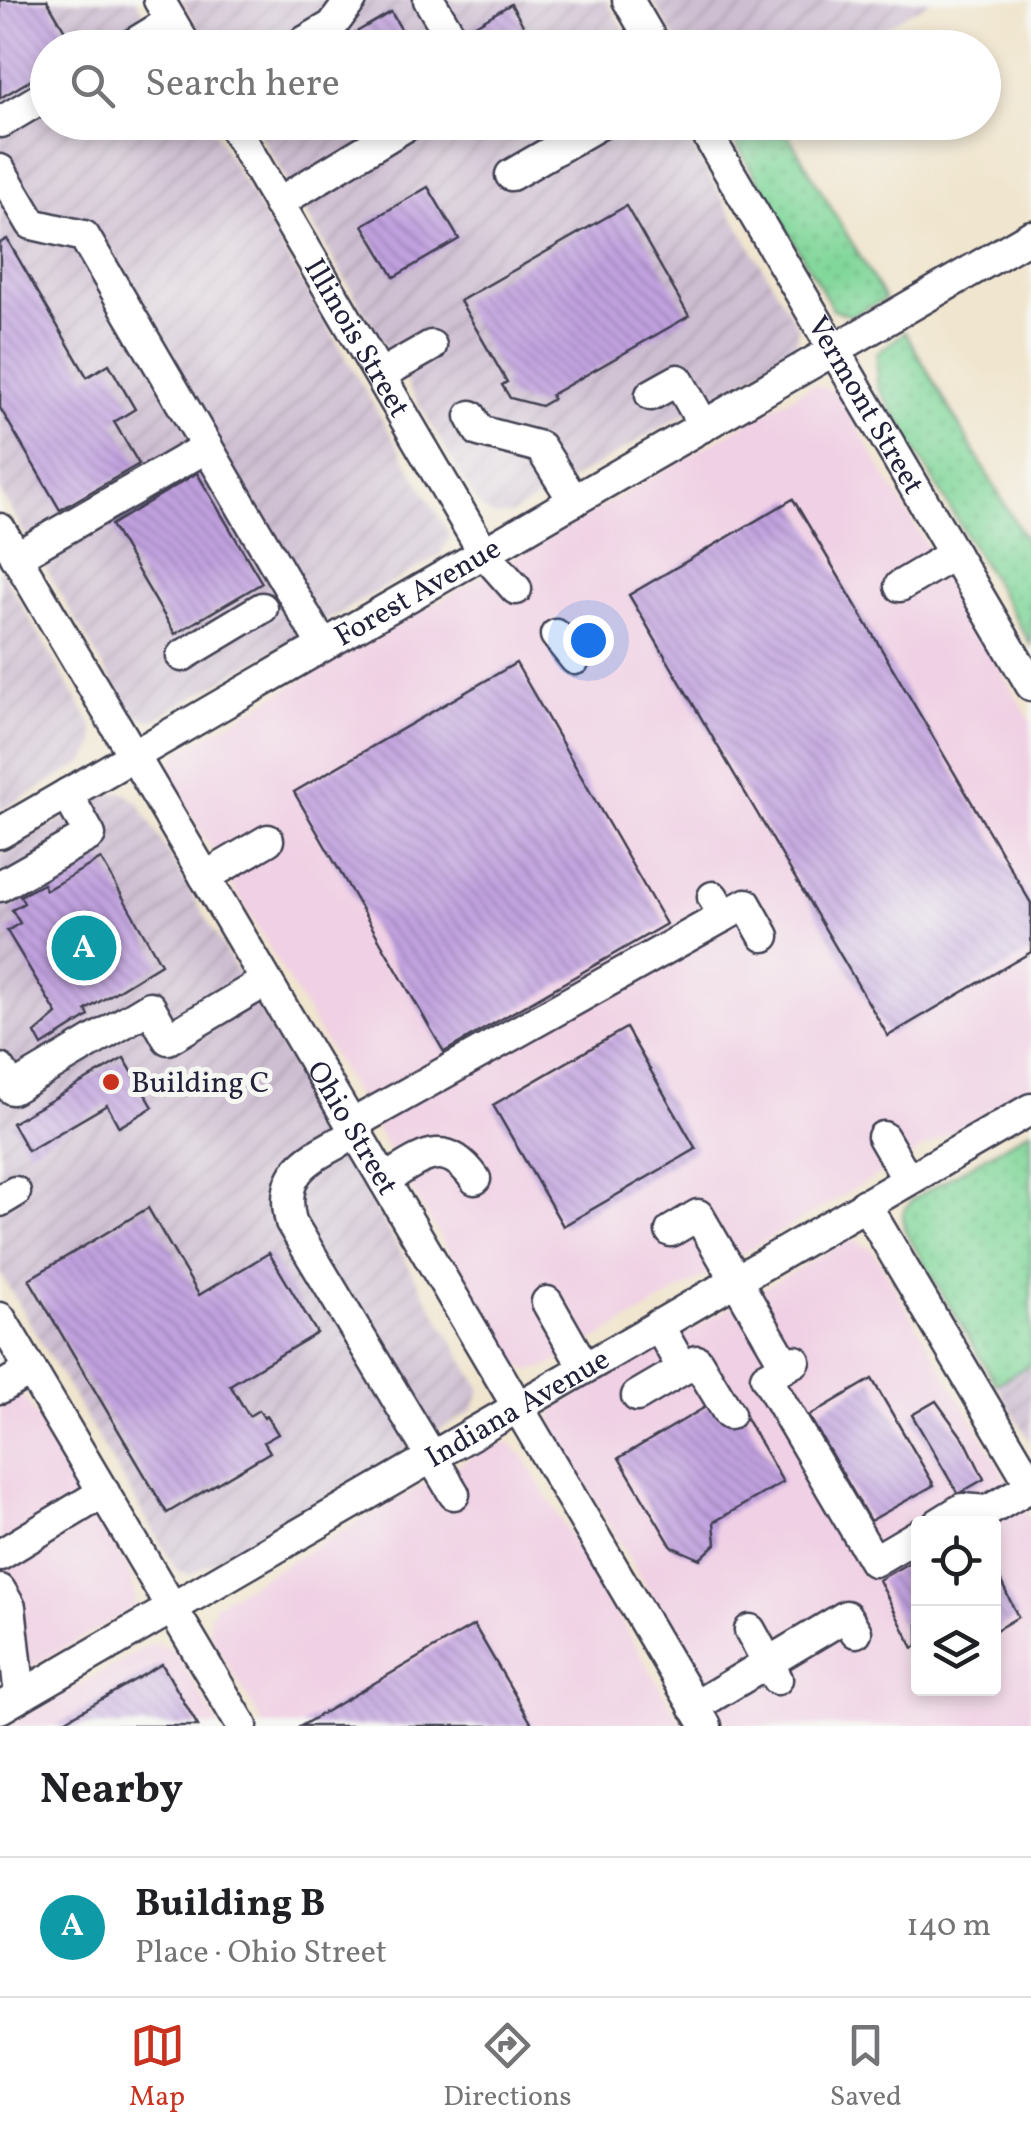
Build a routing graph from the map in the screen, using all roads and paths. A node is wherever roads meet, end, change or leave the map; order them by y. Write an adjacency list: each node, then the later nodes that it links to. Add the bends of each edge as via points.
1 (350, 0): 4 (street)
2 (430, 0): 5 (street)
3 (628, 0): 6 (street)
4 (325, 13)
5 (448, 30)
6 (646, 30)
7 (30, 105): 8 (street)
8 (1, 122)
9 (241, 140): 15 (street, Illinois Street)
10 (382, 140): 15 (street)
11 (571, 140): 13 (street)
12 (711, 140): 18 (street, Vermont Street)
13 (512, 174)
14 (12, 181): 23 (street, via 32,224 84,236)
15 (278, 203): 19 (street, Illinois Street)
16 (1031, 236): 18 (street, Forest Avenue)
17 (431, 346): 19 (street)
18 (834, 351): 22 (street, Forest Avenue); 27 (street, Vermont Street)
19 (380, 376): 26 (street, Illinois Street)
20 (652, 395): 22 (street, via 678,380)
21 (471, 416): 24 (street, via 479,430 557,450)
22 (704, 426): 24 (street, Forest Avenue)
23 (207, 447): 28 (street); 33 (street)
24 (574, 501): 26 (street, Forest Avenue)
25 (0, 529): 28 (street, Ohio Street)
26 (484, 553): 30 (street, Illinois Street); 33 (street, Forest Avenue)
27 (954, 554): 29 (street); 36 (street, Vermont Street)
28 (16, 557): 37 (street, Ohio Street, via 81,648)
29 (900, 586)
30 (516, 589)
31 (262, 608): 34 (street)
32 (556, 635): 35 (street)
33 (323, 646): 37 (street, Forest Avenue)
34 (182, 656)
35 (576, 659)
36 (1031, 685)
37 (133, 756): 38 (street, Forest Avenue); 41 (street, Ohio Street)
38 (67, 794): 39 (street, Forest Avenue); 42 (street, via 90,835)
39 (0, 833)
40 (268, 840): 41 (street)
41 (205, 877): 44 (street, Ohio Street)
42 (0, 886)
43 (764, 936): 47 (street, via 746,904 718,907 404,1077)
44 (266, 980): 45 (street, via 168,1039 150,1008 12,1089); 47 (street, Ohio Street)
45 (0, 1070)
46 (1031, 1109): 51 (street, Indiana Avenue)
47 (353, 1129): 50 (street, Ohio Street); 65 (street, via 298,1168 284,1196 290,1222)
48 (883, 1137): 51 (street)
49 (476, 1179): 50 (street, via 453,1155 438,1152)
50 (384, 1180): 63 (street, Ohio Street)
51 (908, 1180): 52 (street, Indiana Avenue)
52 (865, 1204): 54 (street, Indiana Avenue); 66 (street)
53 (670, 1231): 54 (street, via 698,1215)
54 (736, 1280): 57 (street, Indiana Avenue); 70 (street, via 790,1363 766,1377 874,1561)
55 (547, 1302): 58 (street)
56 (0, 1318): 60 (street)
57 (658, 1325): 58 (street, Indiana Avenue); 59 (street)
58 (584, 1368): 63 (street, Indiana Avenue)
59 (684, 1369): 62 (street); 64 (street, via 697,1361)
60 (31, 1370): 61 (street); 67 (street)
61 (0, 1388)
62 (638, 1396)
63 (517, 1407): 65 (street, Indiana Avenue); 78 (street, Ohio Street)
64 (729, 1414)
65 (431, 1456): 68 (street); 73 (street, Indiana Avenue)
66 (1031, 1485): 69 (street, via 988,1511 962,1509)
67 (104, 1492): 71 (street); 73 (street)
68 (454, 1494)
69 (951, 1516)
70 (911, 1539)
71 (0, 1555)
72 (0, 1590): 77 (street, via 10,1607)
73 (173, 1607): 77 (street, Indiana Avenue); 79 (street)
74 (838, 1621): 76 (street)
75 (750, 1630): 76 (street)
76 (772, 1671): 78 (street)
77 (10, 1702)
78 (701, 1721)
79 (242, 1726)

